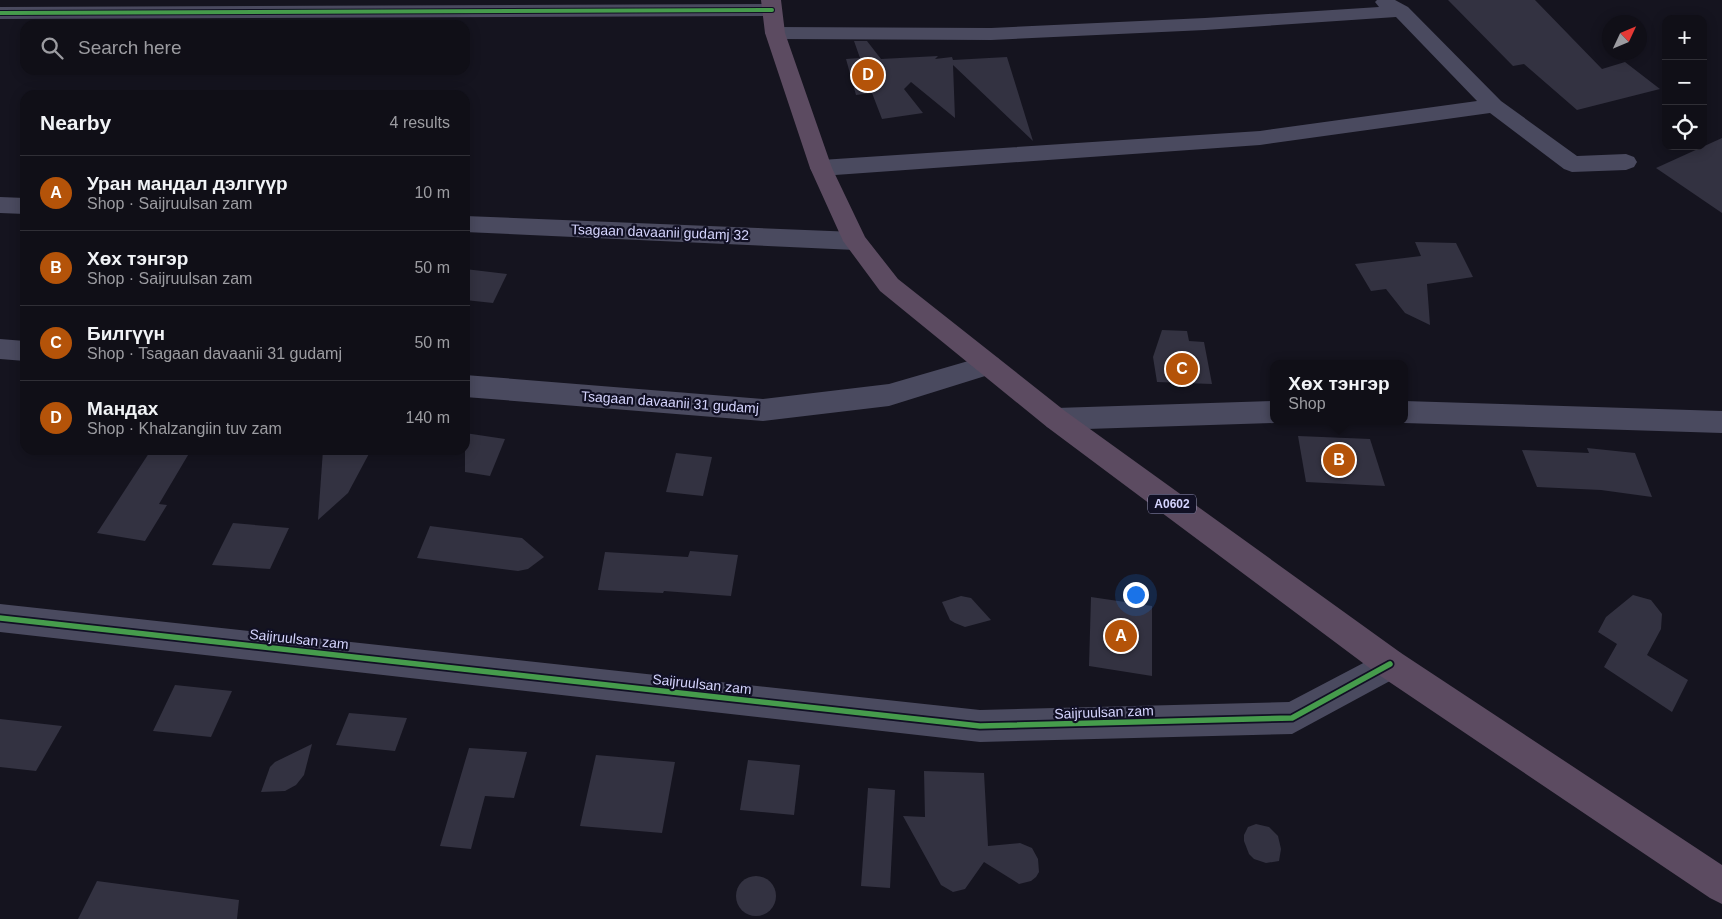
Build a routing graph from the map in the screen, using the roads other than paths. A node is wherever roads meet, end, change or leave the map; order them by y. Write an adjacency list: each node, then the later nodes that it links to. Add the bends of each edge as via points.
1 (1382, 0): 2 (street)
2 (1401, 11): 4 (street, via 990,34); 5 (street)
3 (0, 13): 4 (street)
4 (773, 14): 7 (highway, A0602)
5 (1494, 106): 6 (street, via 1572,164); 7 (street, via 1260,138)
6 (1626, 162)
7 (821, 168): 11 (highway, A0602)
8 (0, 205): 9 (street)
9 (20, 206)
10 (470, 224): 11 (street, Tsagaan davaanii gudamj 32)
11 (855, 241): 14 (highway, A0602, via 889,285)
12 (0, 349): 13 (street)
13 (20, 351)
14 (989, 365): 15 (street, Tsagaan davaanii 31 gudamj, via 890,395 763,410); 18 (highway, A0602)
15 (470, 386)
16 (1270, 412): 18 (street)
17 (1408, 412): 19 (street)
18 (1056, 419): 21 (highway, A0602)
19 (1722, 422)
20 (0, 618): 21 (street, Saijruulsan zam, via 980,726 1292,718)
21 (1390, 664): 22 (highway, A0602)
22 (1722, 886)

